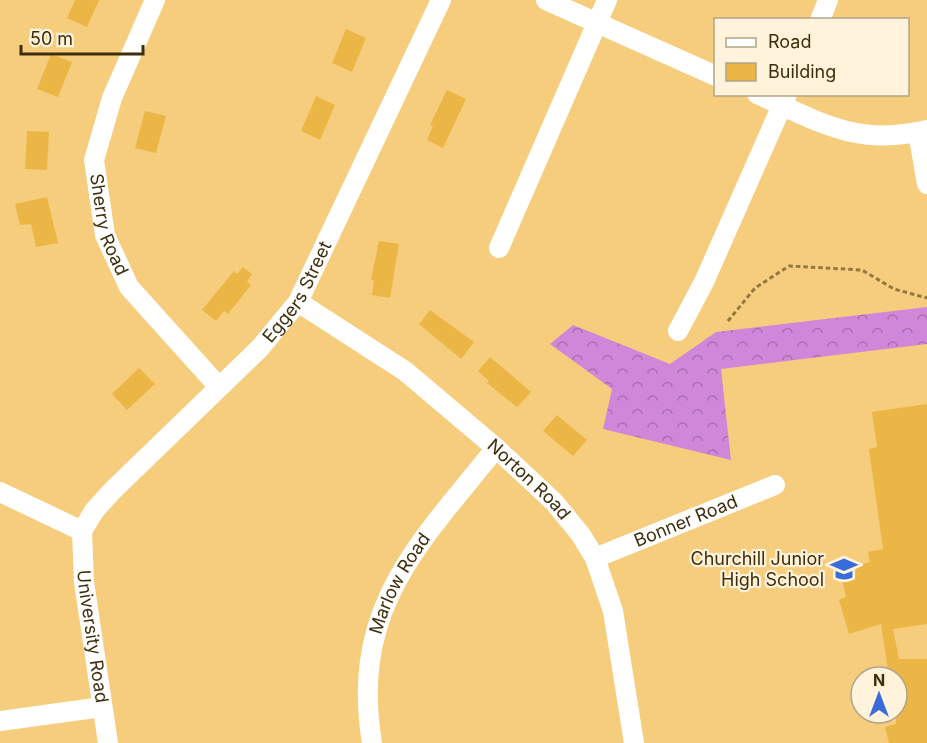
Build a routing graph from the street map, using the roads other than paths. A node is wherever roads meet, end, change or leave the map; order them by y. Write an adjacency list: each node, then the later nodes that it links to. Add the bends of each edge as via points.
1 (154, 0): 16 (street, Sherry Road, via 112,98 94,160 105,235 129,287)
2 (441, 0): 14 (street, Eggers Street)
3 (546, 0): 7 (street)
4 (607, 0): 7 (street)
5 (828, 0): 6 (street)
6 (821, 18)
7 (596, 22): 8 (street); 13 (street)
8 (714, 75)
9 (767, 96): 10 (street)
10 (785, 100): 11 (street, via 838,130 864,135); 15 (street)
11 (923, 131): 12 (street)
12 (927, 184)
13 (499, 248)
14 (298, 302): 16 (street, Eggers Street, via 260,348); 17 (street, Norton Road, via 405,371)
15 (678, 331)
16 (219, 387): 20 (street, Eggers Street, via 112,491)
17 (496, 448): 21 (street, Norton Road, via 554,502); 25 (street, Marlow Road, via 411,553 380,618 368,662 366,706)
18 (775, 485): 21 (street, Bonner Road)
19 (0, 492): 20 (street)
20 (82, 531): 22 (street, University Road, via 84,582)
21 (595, 558): 26 (street, Norton Road, via 613,611)
22 (102, 707): 23 (street); 24 (street, University Road)
23 (0, 720)
24 (108, 743)
25 (372, 743)
26 (634, 743)

